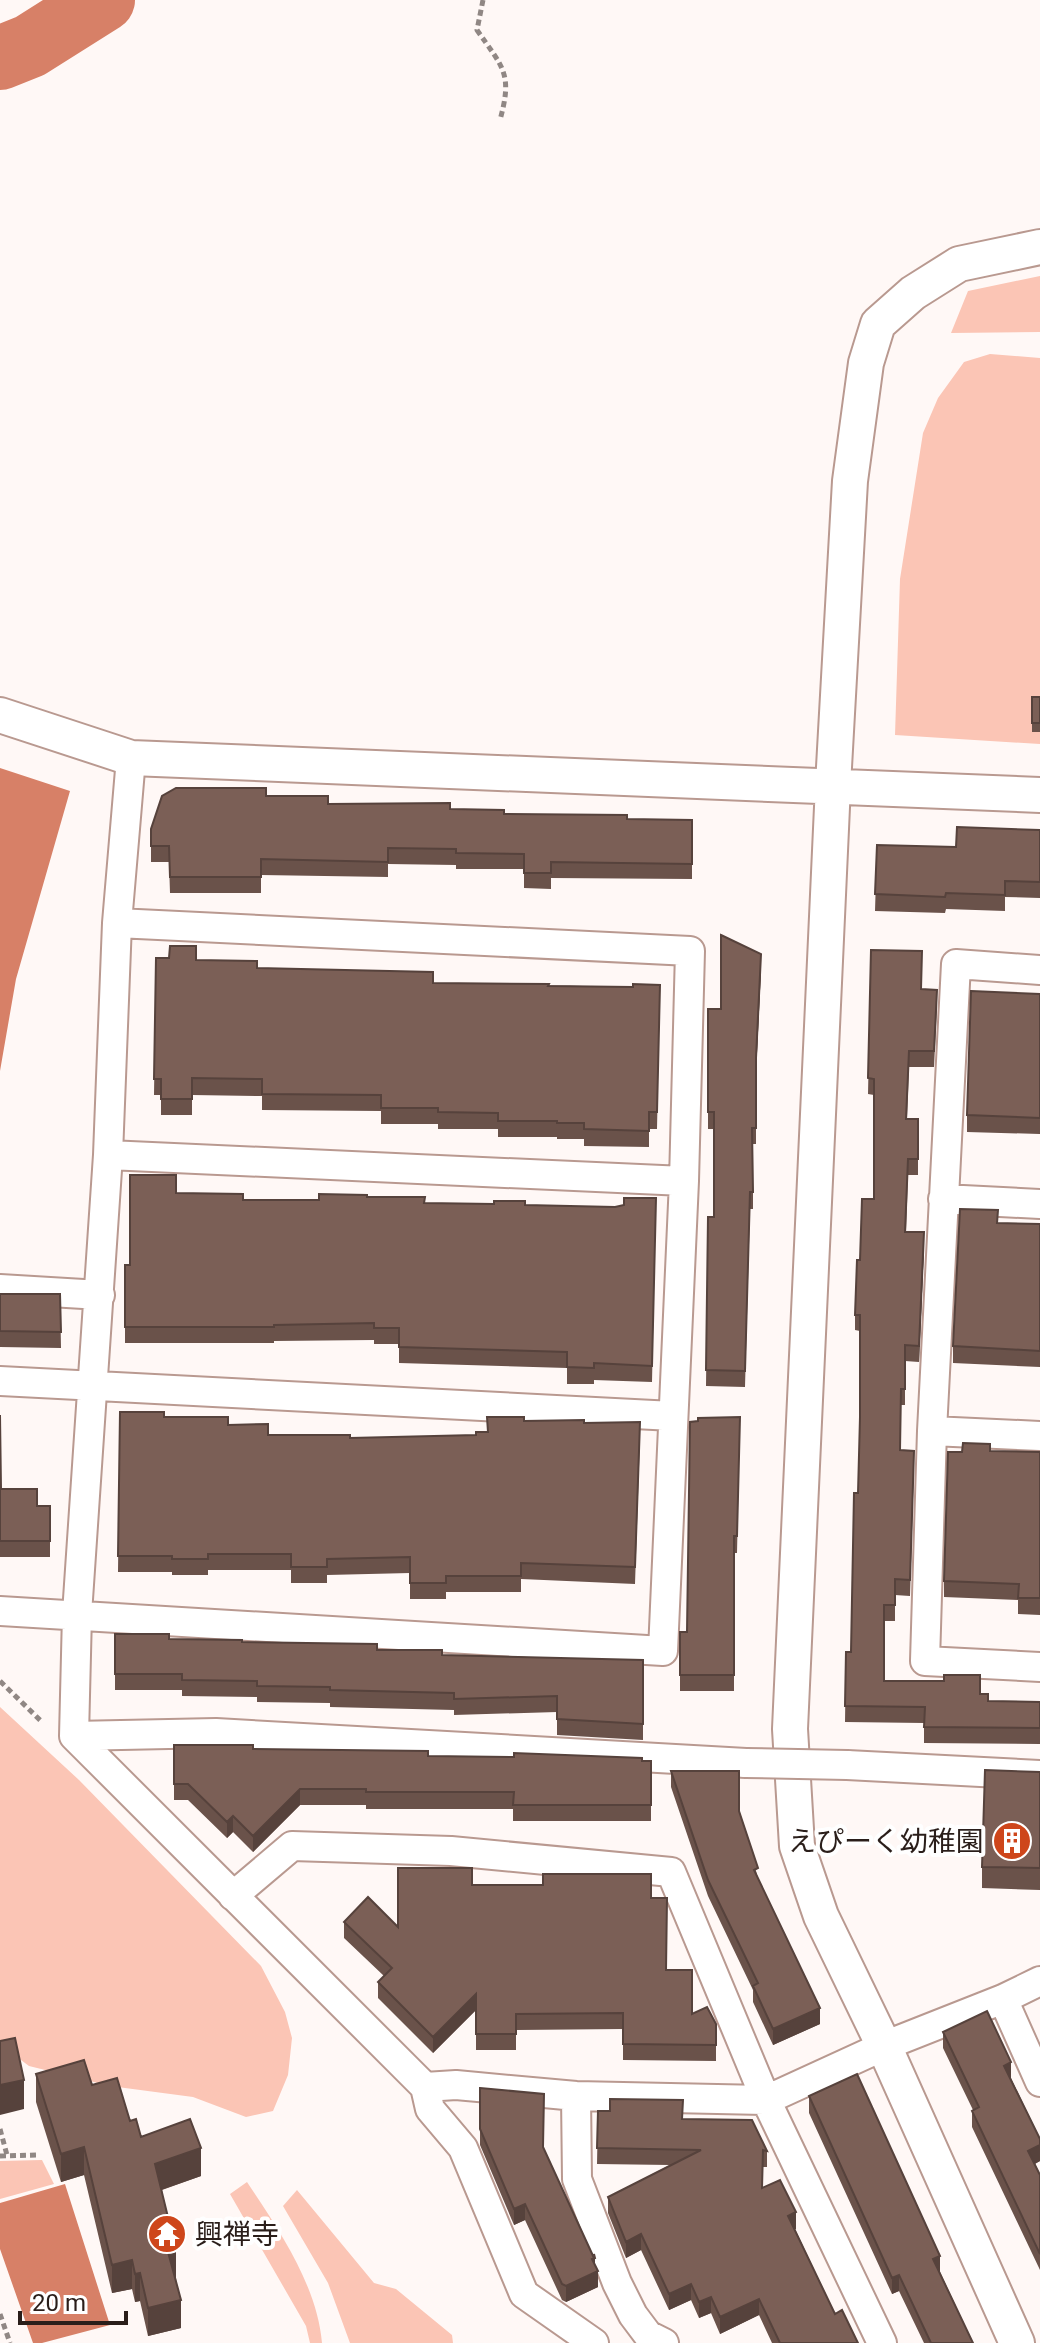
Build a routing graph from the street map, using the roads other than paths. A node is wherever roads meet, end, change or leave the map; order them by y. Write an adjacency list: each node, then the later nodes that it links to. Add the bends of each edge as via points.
1 (1040, 247): 4 (street, via 959,264 913,293 878,324 866,363 850,481)
2 (0, 715): 3 (street)
3 (131, 758): 4 (street); 6 (street)
4 (833, 785): 5 (street); 27 (street, via 794,1618 792,1791 797,1846 821,1916)
5 (1040, 795)
6 (117, 923): 8 (street); 9 (street, via 690,951)
7 (1040, 970): 10 (street, via 956,964)
8 (108, 1155): 9 (street); 13 (street)
9 (684, 1181): 16 (street)
10 (943, 1199): 11 (street); 17 (street)
11 (1040, 1204)
12 (0, 1289): 13 (street)
13 (100, 1295): 15 (street)
14 (0, 1381): 15 (street)
15 (94, 1386): 16 (street); 20 (street)
16 (673, 1416): 20 (street, via 663,1651)
17 (932, 1431): 18 (street); 21 (street, via 925,1661)
18 (1040, 1436)
19 (0, 1611): 20 (street)
20 (77, 1614): 22 (street)
21 (1040, 1667)
22 (74, 1736): 23 (street, bridge, via 216,1733); 24 (street)
23 (1040, 1775)
24 (233, 1896): 29 (street); 31 (street, via 292,1846 451,1851 671,1872)
25 (1040, 1981): 26 (street)
26 (1003, 1999): 27 (street); 28 (street)
27 (884, 2046): 31 (street); 35 (street)
28 (1040, 2082)
29 (425, 2087): 30 (street); 33 (street, via 430,2109 463,2148 524,2294)
30 (576, 2096): 31 (street); 32 (street, via 577,2179 617,2283)
31 (766, 2100): 34 (street)
32 (646, 2340)
33 (594, 2343)
34 (882, 2343)
35 (1017, 2343)

